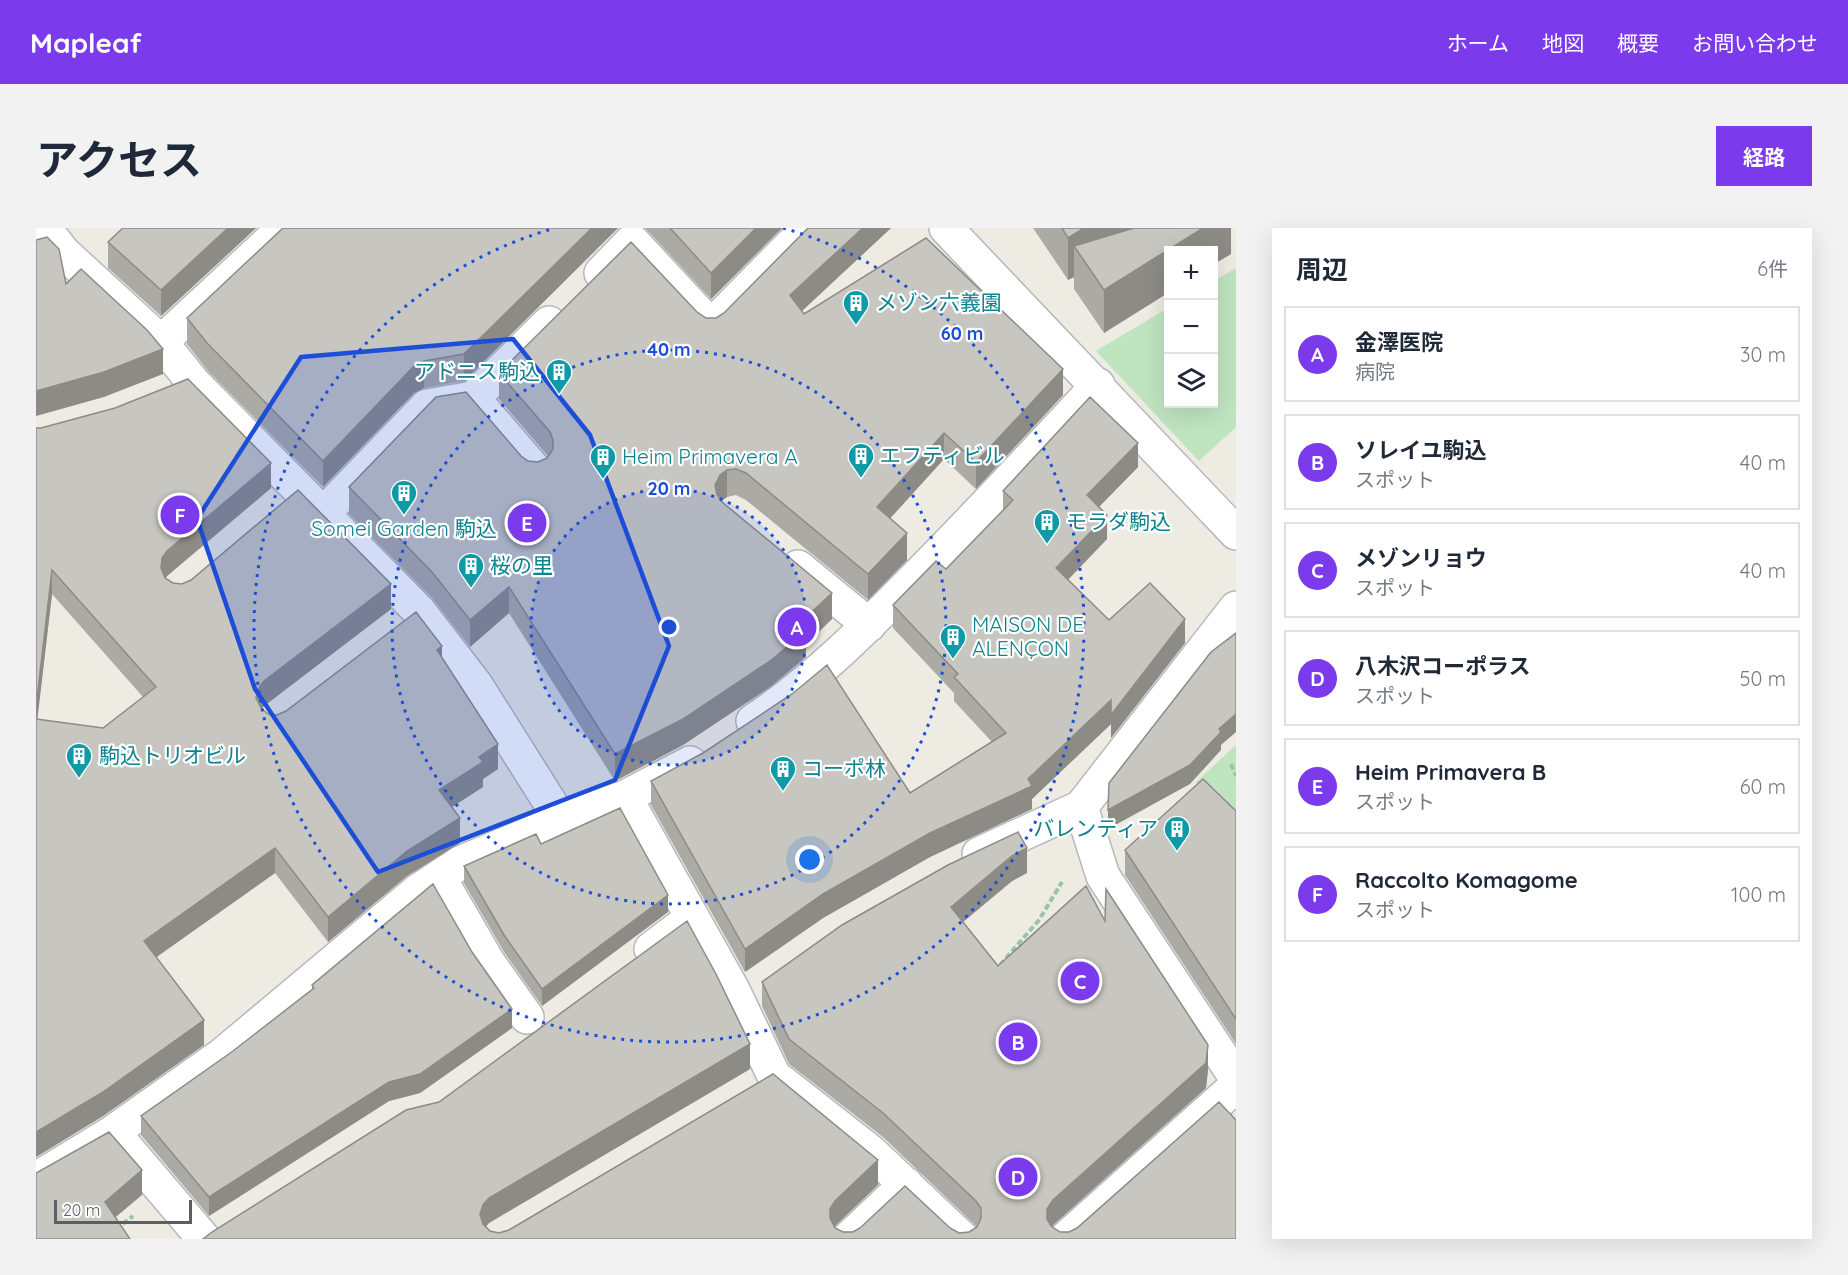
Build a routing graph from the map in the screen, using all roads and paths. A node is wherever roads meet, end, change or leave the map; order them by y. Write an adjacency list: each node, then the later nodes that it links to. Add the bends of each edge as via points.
1 (44, 228): 5 (street, via 64,253)
2 (284, 228): 5 (street)
3 (808, 228): 9 (street, via 711,326 632,241)
4 (946, 228): 7 (street)
5 (161, 342): 6 (street)
6 (193, 382): 8 (street); 11 (street, via 289,498)
7 (1098, 385): 12 (street); 16 (street)
8 (162, 395)
9 (473, 398): 10 (street); 11 (street, via 427,406)
10 (535, 470)
11 (324, 513): 15 (street)
12 (1236, 533)
13 (778, 551): 16 (street)
14 (1236, 608): 22 (street)
15 (419, 611): 17 (street); 21 (street, via 476,685)
16 (868, 626): 20 (street, via 781,702 722,742)
17 (392, 632)
18 (1231, 764): 19 (path)
19 (1236, 776)
20 (625, 797): 21 (street); 25 (street)
21 (561, 820): 24 (street, via 460,863)
22 (1085, 821): 23 (street); 27 (path, via 1039,920); 32 (street, via 1103,876)
23 (950, 868)
24 (439, 877): 30 (street, via 488,962); 35 (street, via 222,1055)
25 (692, 918): 26 (street); 29 (street)
26 (629, 965)
27 (994, 972)
28 (766, 980): 29 (street)
29 (738, 1000): 31 (street)
30 (534, 1028)
31 (774, 1076): 34 (street); 37 (street)
32 (1236, 1078)
33 (1236, 1086): 41 (street)
34 (745, 1092)
35 (113, 1132): 36 (street); 38 (street)
36 (36, 1179)
37 (906, 1184): 39 (street); 40 (street)
38 (213, 1235)
39 (848, 1239)
40 (963, 1239)
41 (1065, 1239)

